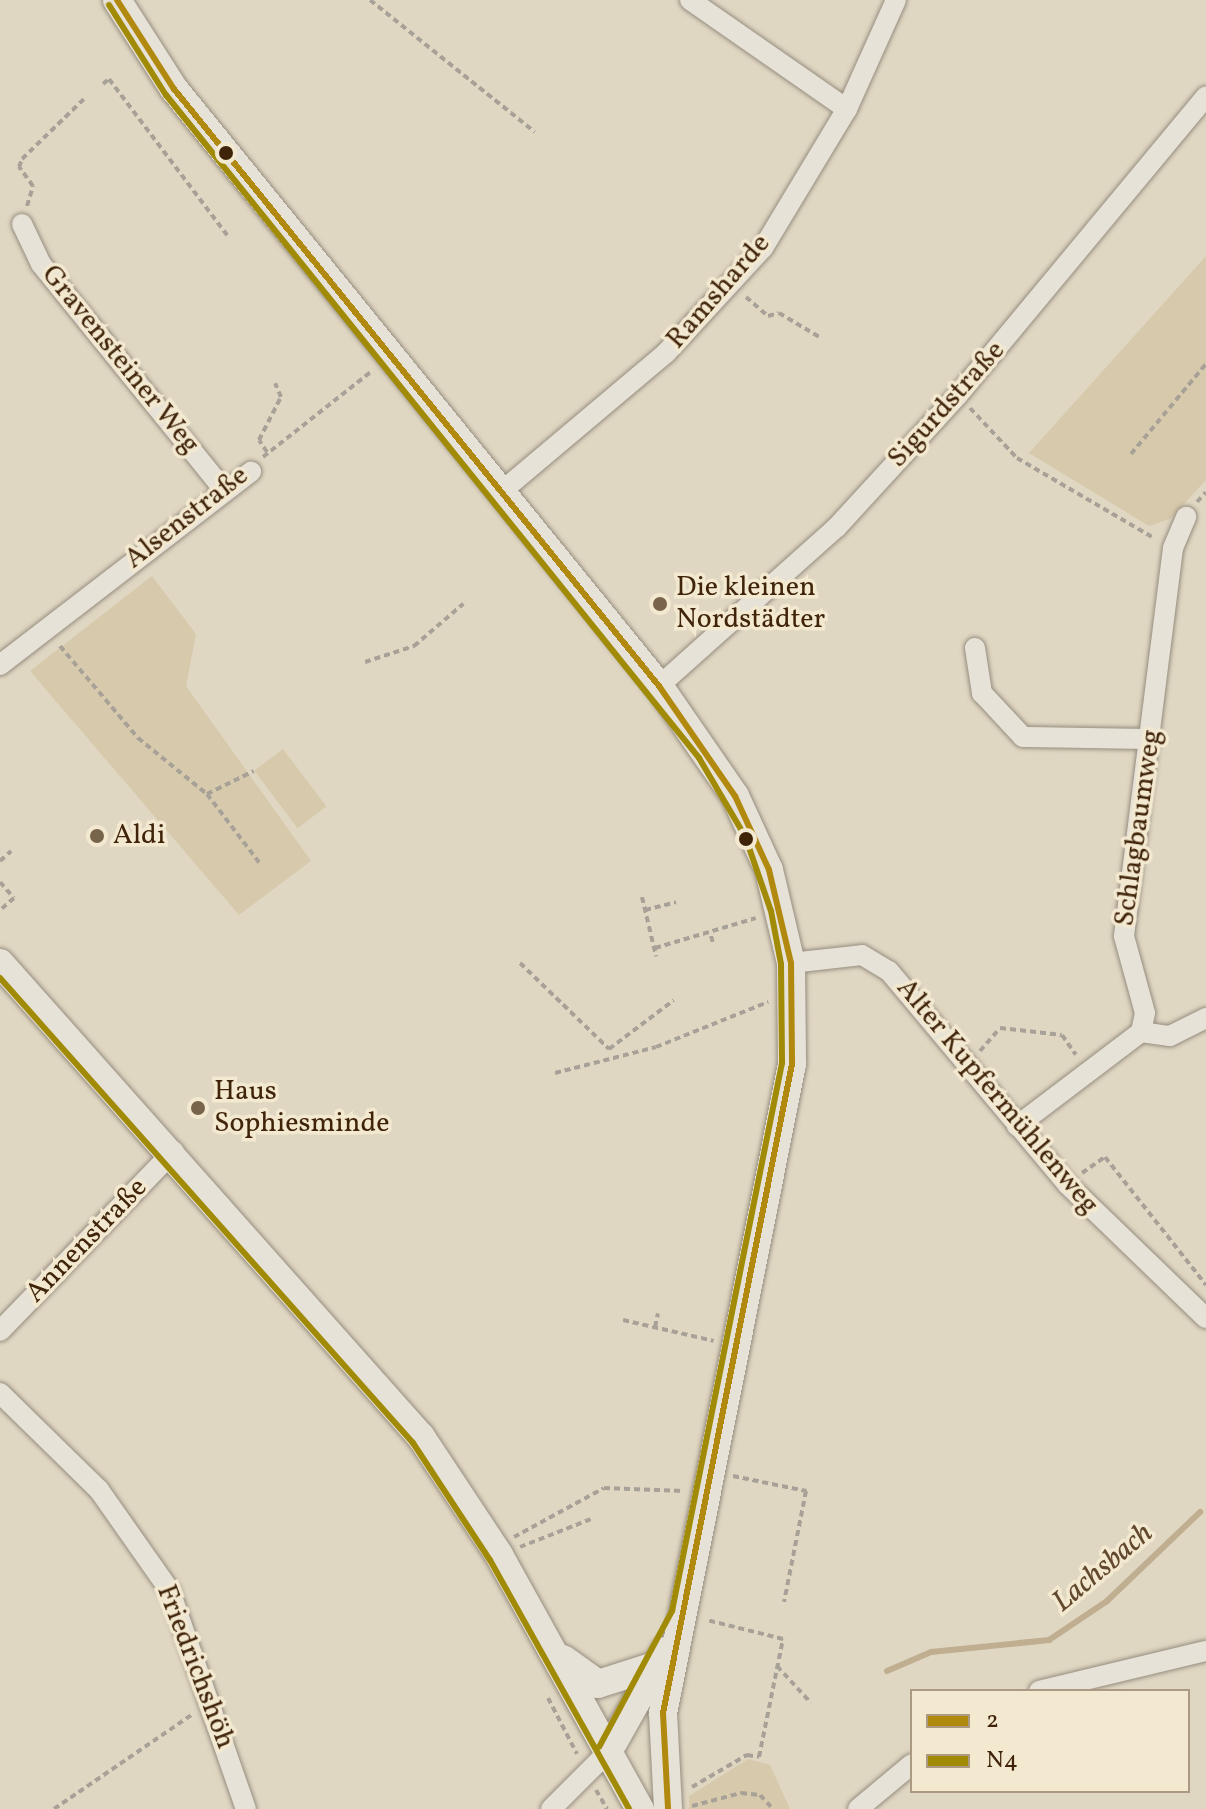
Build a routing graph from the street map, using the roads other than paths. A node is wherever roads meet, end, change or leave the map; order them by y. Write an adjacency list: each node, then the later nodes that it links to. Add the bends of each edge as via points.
1 (117, 0): 9 (street, via 174,89)
2 (690, 0): 5 (street)
3 (896, 0): 5 (street, Ramsharde)
4 (1206, 96): 13 (street, Sigurdstraße, via 958,395 836,528)
5 (847, 109): 9 (street, Ramsharde, via 732,285 666,353)
6 (22, 224): 8 (street, Gravensteiner Weg, via 41,264)
7 (251, 472): 8 (street, Alsenstraße)
8 (225, 491): 12 (street, Alsenstraße)
9 (501, 492): 13 (street)
10 (1186, 517): 14 (street, Schlagbaumweg, via 1173,548)
11 (975, 648): 14 (street, via 973,673 982,693 1023,737)
12 (0, 665)
13 (659, 686): 16 (street, via 735,796 781,908)
14 (1152, 739): 18 (street, Schlagbaumweg, via 1124,936 1145,1013)
15 (0, 963): 20 (street)
16 (791, 963): 19 (street, Alter Kupfermühlenweg, via 862,955 889,971); 24 (street, via 792,1064)
17 (1206, 1018): 18 (street, via 1170,1036)
18 (1141, 1032): 19 (street)
19 (1017, 1126): 21 (street, Alter Kupfermühlenweg, via 1135,1254)
20 (174, 1151): 22 (street, Annenstraße); 25 (street, via 421,1437)
21 (1206, 1318)
22 (0, 1331)
23 (0, 1393): 33 (street, Friedrichshöh, via 99,1490 170,1591)
24 (682, 1614): 27 (street); 29 (street)
25 (546, 1640): 27 (street, via 598,1684); 30 (street)
26 (1206, 1651): 28 (street)
27 (658, 1665): 30 (street)
28 (1047, 1689)
29 (663, 1713): 30 (street); 32 (street)
30 (608, 1752): 34 (street); 35 (street)
31 (910, 1766): 36 (street)
32 (672, 1804)
33 (246, 1809)
34 (551, 1809)
35 (640, 1809)
36 (858, 1809)

